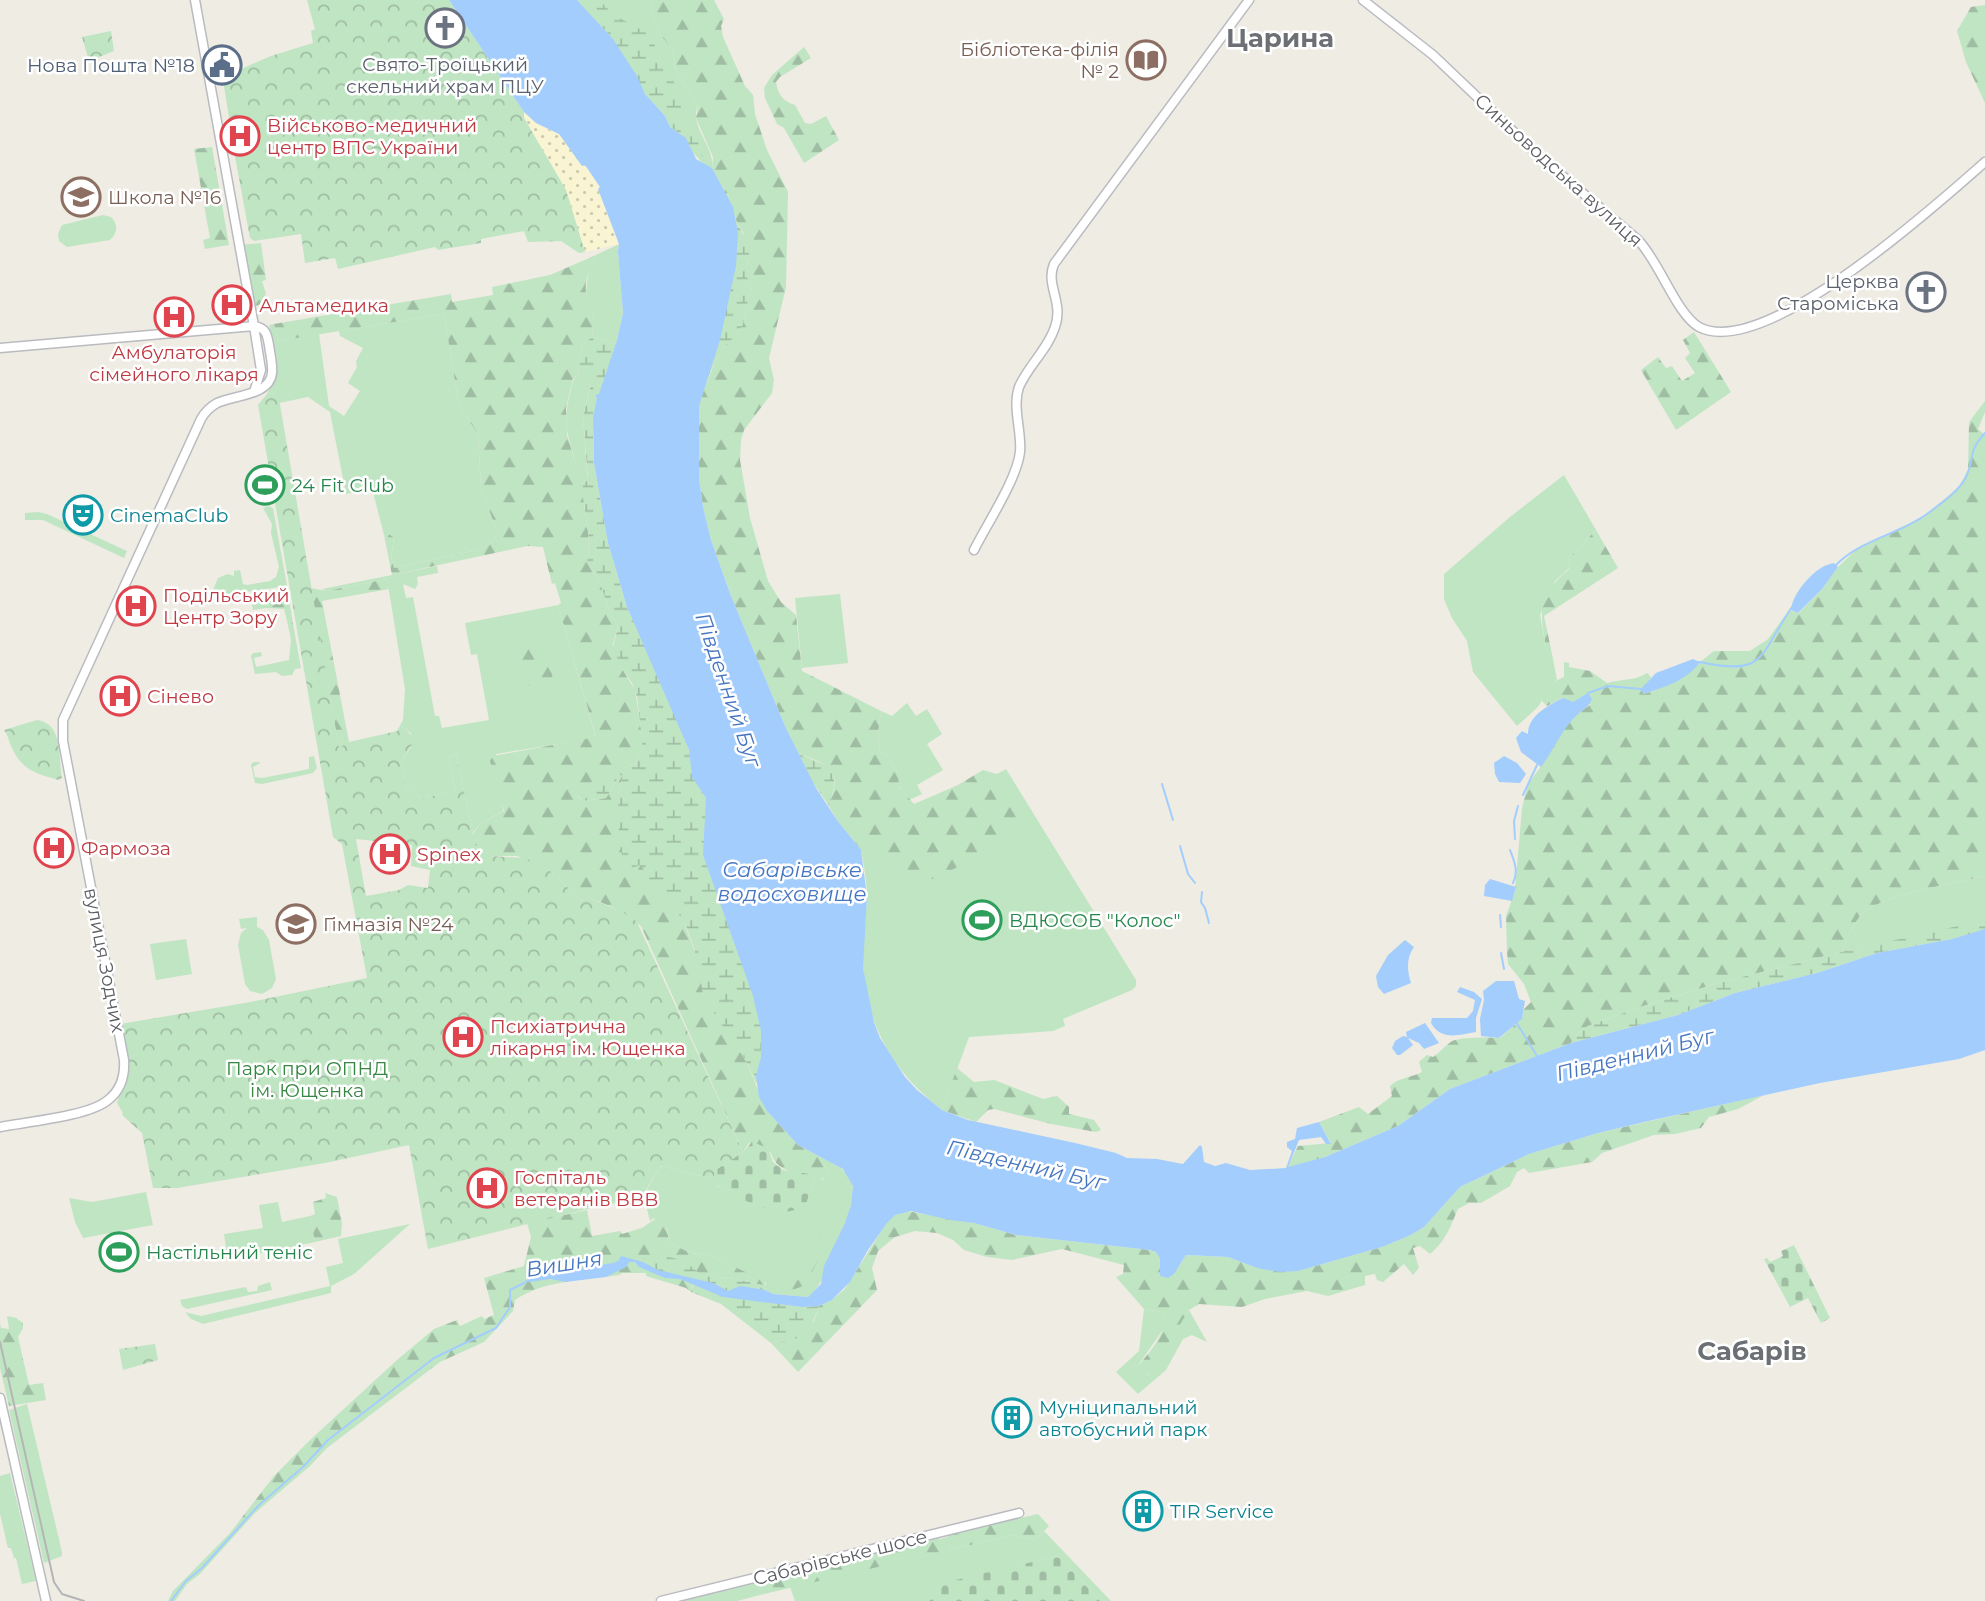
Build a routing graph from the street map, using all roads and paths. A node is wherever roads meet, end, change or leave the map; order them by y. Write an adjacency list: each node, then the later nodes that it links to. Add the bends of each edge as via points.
1 (195, 0): 5 (street, вулиця Зодчих)
2 (1249, 0): 7 (street, via 1054,264 1051,280 1059,307 1055,327 1020,387 1017,464)
3 (1363, 0): 4 (street, Синьоводська вулиця, via 1433,55 1538,155 1642,244 1690,321 1707,330 1741,328 1814,297)
4 (1985, 162)
5 (254, 326): 6 (street); 8 (street, вулиця Зодчих, via 261,370 254,392 219,402 201,419 62,724 124,1060 122,1080 99,1106)
6 (0, 348)
7 (974, 550)
8 (0, 1127)
9 (0, 1398): 11 (street)
10 (1019, 1513): 12 (street, Сабарівське шосе)
11 (46, 1601)
12 (661, 1601)

